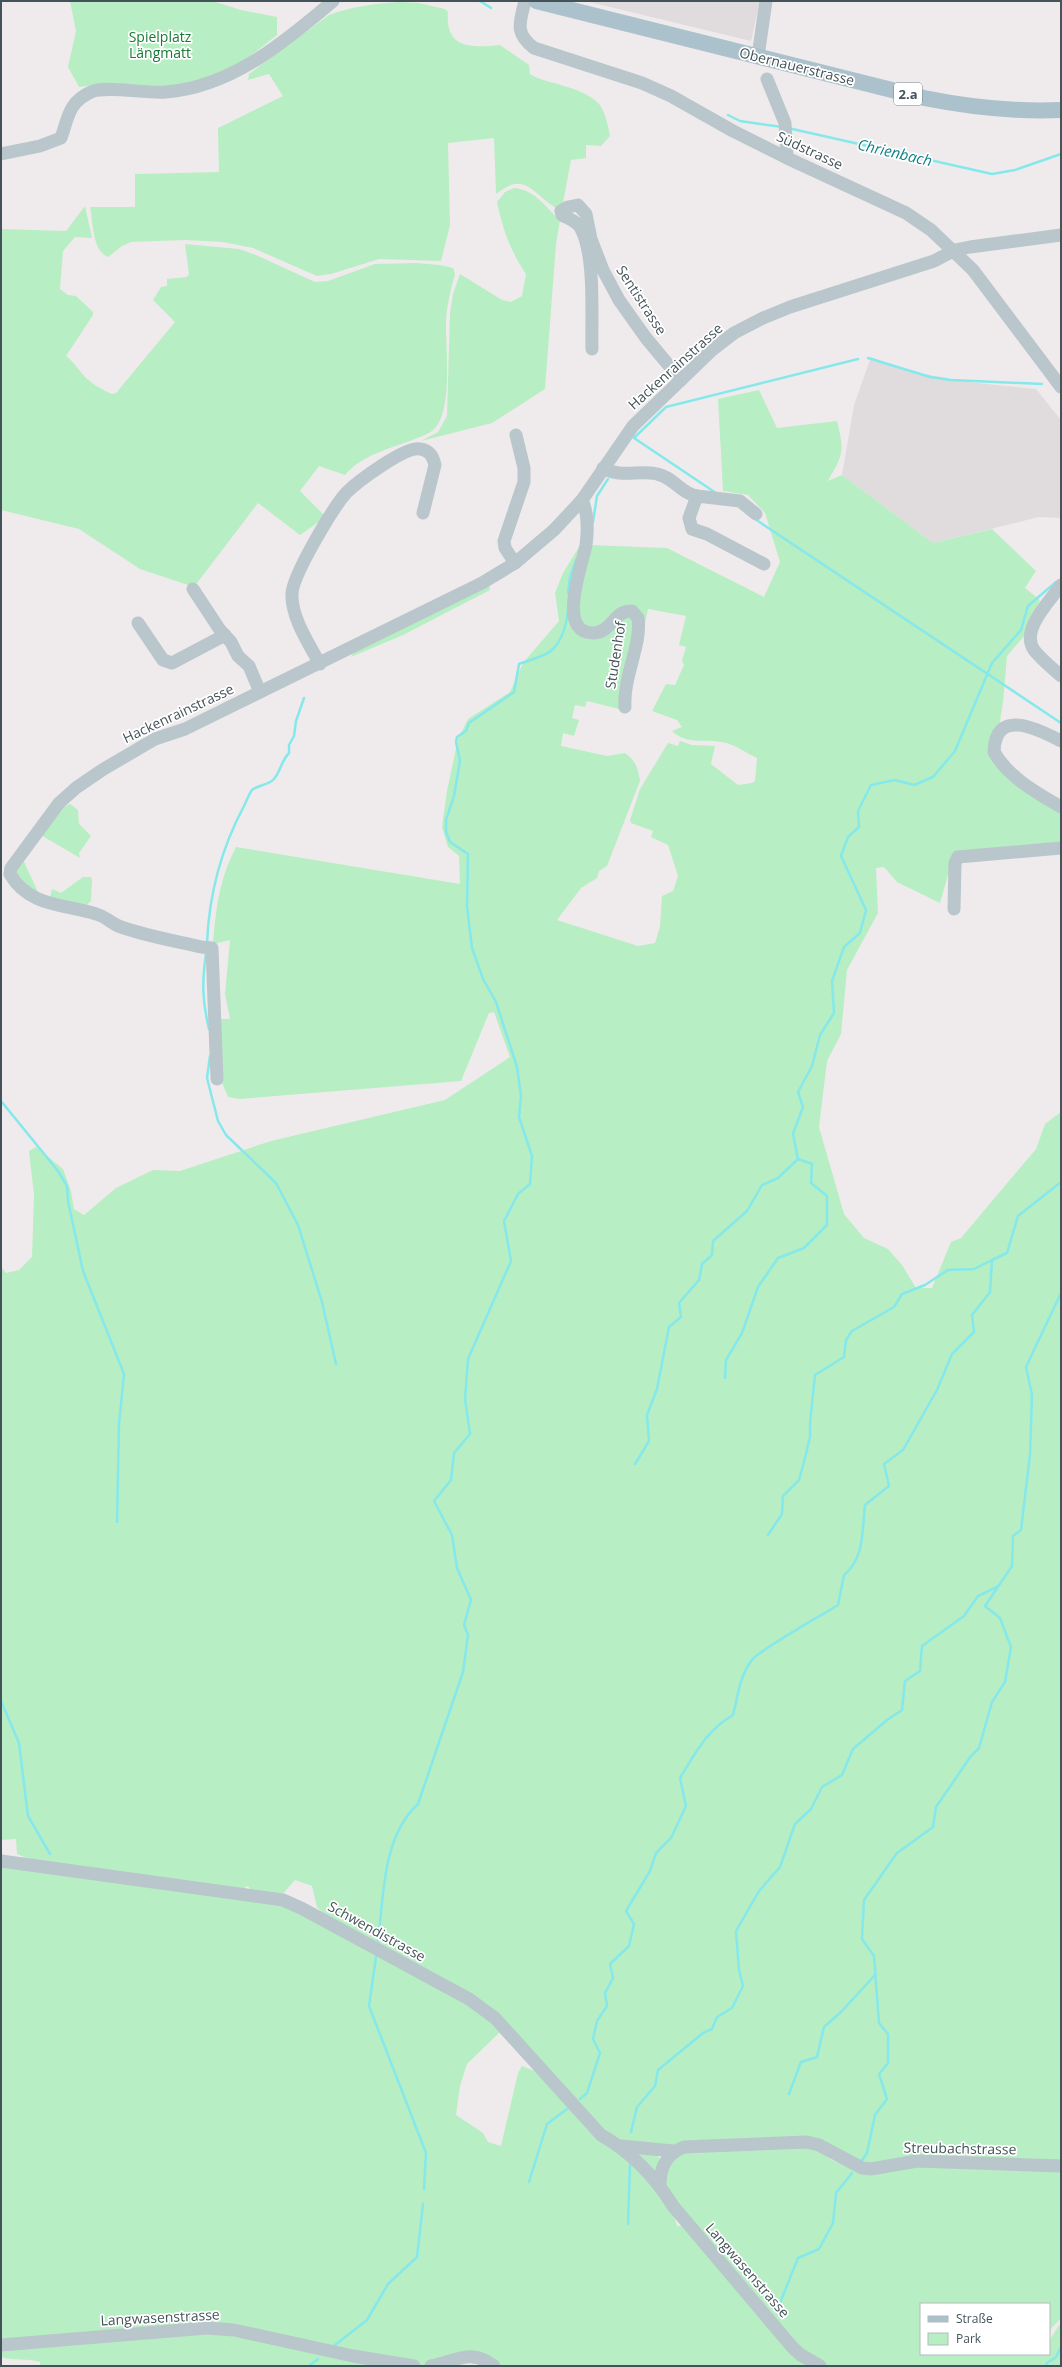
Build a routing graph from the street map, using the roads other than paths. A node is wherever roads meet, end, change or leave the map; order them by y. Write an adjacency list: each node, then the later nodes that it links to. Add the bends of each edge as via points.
1 (333, 1): 8 (street, via 260,57 203,86 152,94 100,90 91,92 72,108 66,118 61,138 40,146)
2 (525, 1): 9 (street, Südstrasse, via 521,32 524,40 534,48 642,83)
3 (536, 1): 5 (main road, Obernauerstrasse / 2.a)
4 (766, 1): 5 (street)
5 (758, 56): 7 (main road, Obernauerstrasse / 2.a, via 946,103 1002,109)
6 (767, 78): 9 (street, via 786,127)
7 (1061, 110)
8 (1, 154)
9 (787, 158): 11 (street, Südstrasse, via 906,213)
10 (1061, 235): 11 (street, Hackenrainstrasse)
11 (955, 250): 13 (street, Hackenrainstrasse, via 934,260 763,318 734,333); 14 (street, Südstrasse, via 974,270)
12 (592, 349): 13 (street, Sentistrasse, via 591,281 584,240 579,226 562,215 561,211 573,205 583,209 600,264 619,300)
13 (681, 380): 16 (street, Hackenrainstrasse, via 633,426)
14 (1061, 387)
15 (516, 435): 21 (street, via 524,468 524,482 504,541 505,548)
16 (603, 468): 17 (street, via 616,474 658,474 691,495); 18 (street, Hackenrainstrasse)
17 (697, 496): 20 (street, via 740,501); 22 (street, via 689,518 692,529 707,534)
18 (582, 500): 21 (street, Hackenrainstrasse, via 538,545); 30 (street, Studenhof, via 586,507 587,531 574,593 575,619 586,631 594,633 608,627 625,611 634,613 638,618 638,634 626,680)
19 (423, 513): 27 (street, via 435,465 429,452 421,448 403,452 345,494 300,567 292,594 299,622)
20 (756, 514)
21 (515, 563): 27 (street, Hackenrainstrasse, via 482,584)
22 (764, 564)
23 (1061, 585): 28 (street, via 1031,631 1035,651)
24 (193, 589): 26 (street)
25 (138, 623): 26 (street, via 163,660 172,663)
26 (225, 634): 29 (street, via 238,656 249,666)
27 (320, 664): 29 (street, Hackenrainstrasse)
28 (1061, 676)
29 (260, 692): 35 (street, Hackenrainstrasse, via 185,729 155,739 77,787 59,803 11,868 10,874 30,895 53,906 97,914 118,926 138,932 212,948)
30 (625, 707)
31 (1061, 741): 32 (street, via 1032,727 1010,726 1003,728 997,735 994,752 1012,773 1037,793)
32 (1061, 807)
33 (1061, 848): 34 (street, via 958,857 955,863)
34 (954, 909)
35 (217, 1079)
36 (1, 1861): 37 (street, Schwendistrasse, via 261,1896 283,1900 303,1909 469,1999 496,2018 602,2134)
37 (621, 2146): 38 (street, Streubachstrasse); 40 (street, Schwendistrasse)
38 (674, 2151): 39 (street, Streubachstrasse, via 684,2147 807,2142 862,2168 871,2169 917,2161); 40 (street, via 666,2159 660,2172)
39 (1061, 2166)
40 (660, 2185): 45 (street, Langwasenstrasse, via 673,2206 793,2348)
41 (1, 2345): 42 (street, Langwasenstrasse, via 207,2328 234,2330 345,2355)
42 (414, 2366)
43 (431, 2366): 44 (street, via 474,2356)
44 (494, 2366)
45 (820, 2366)

